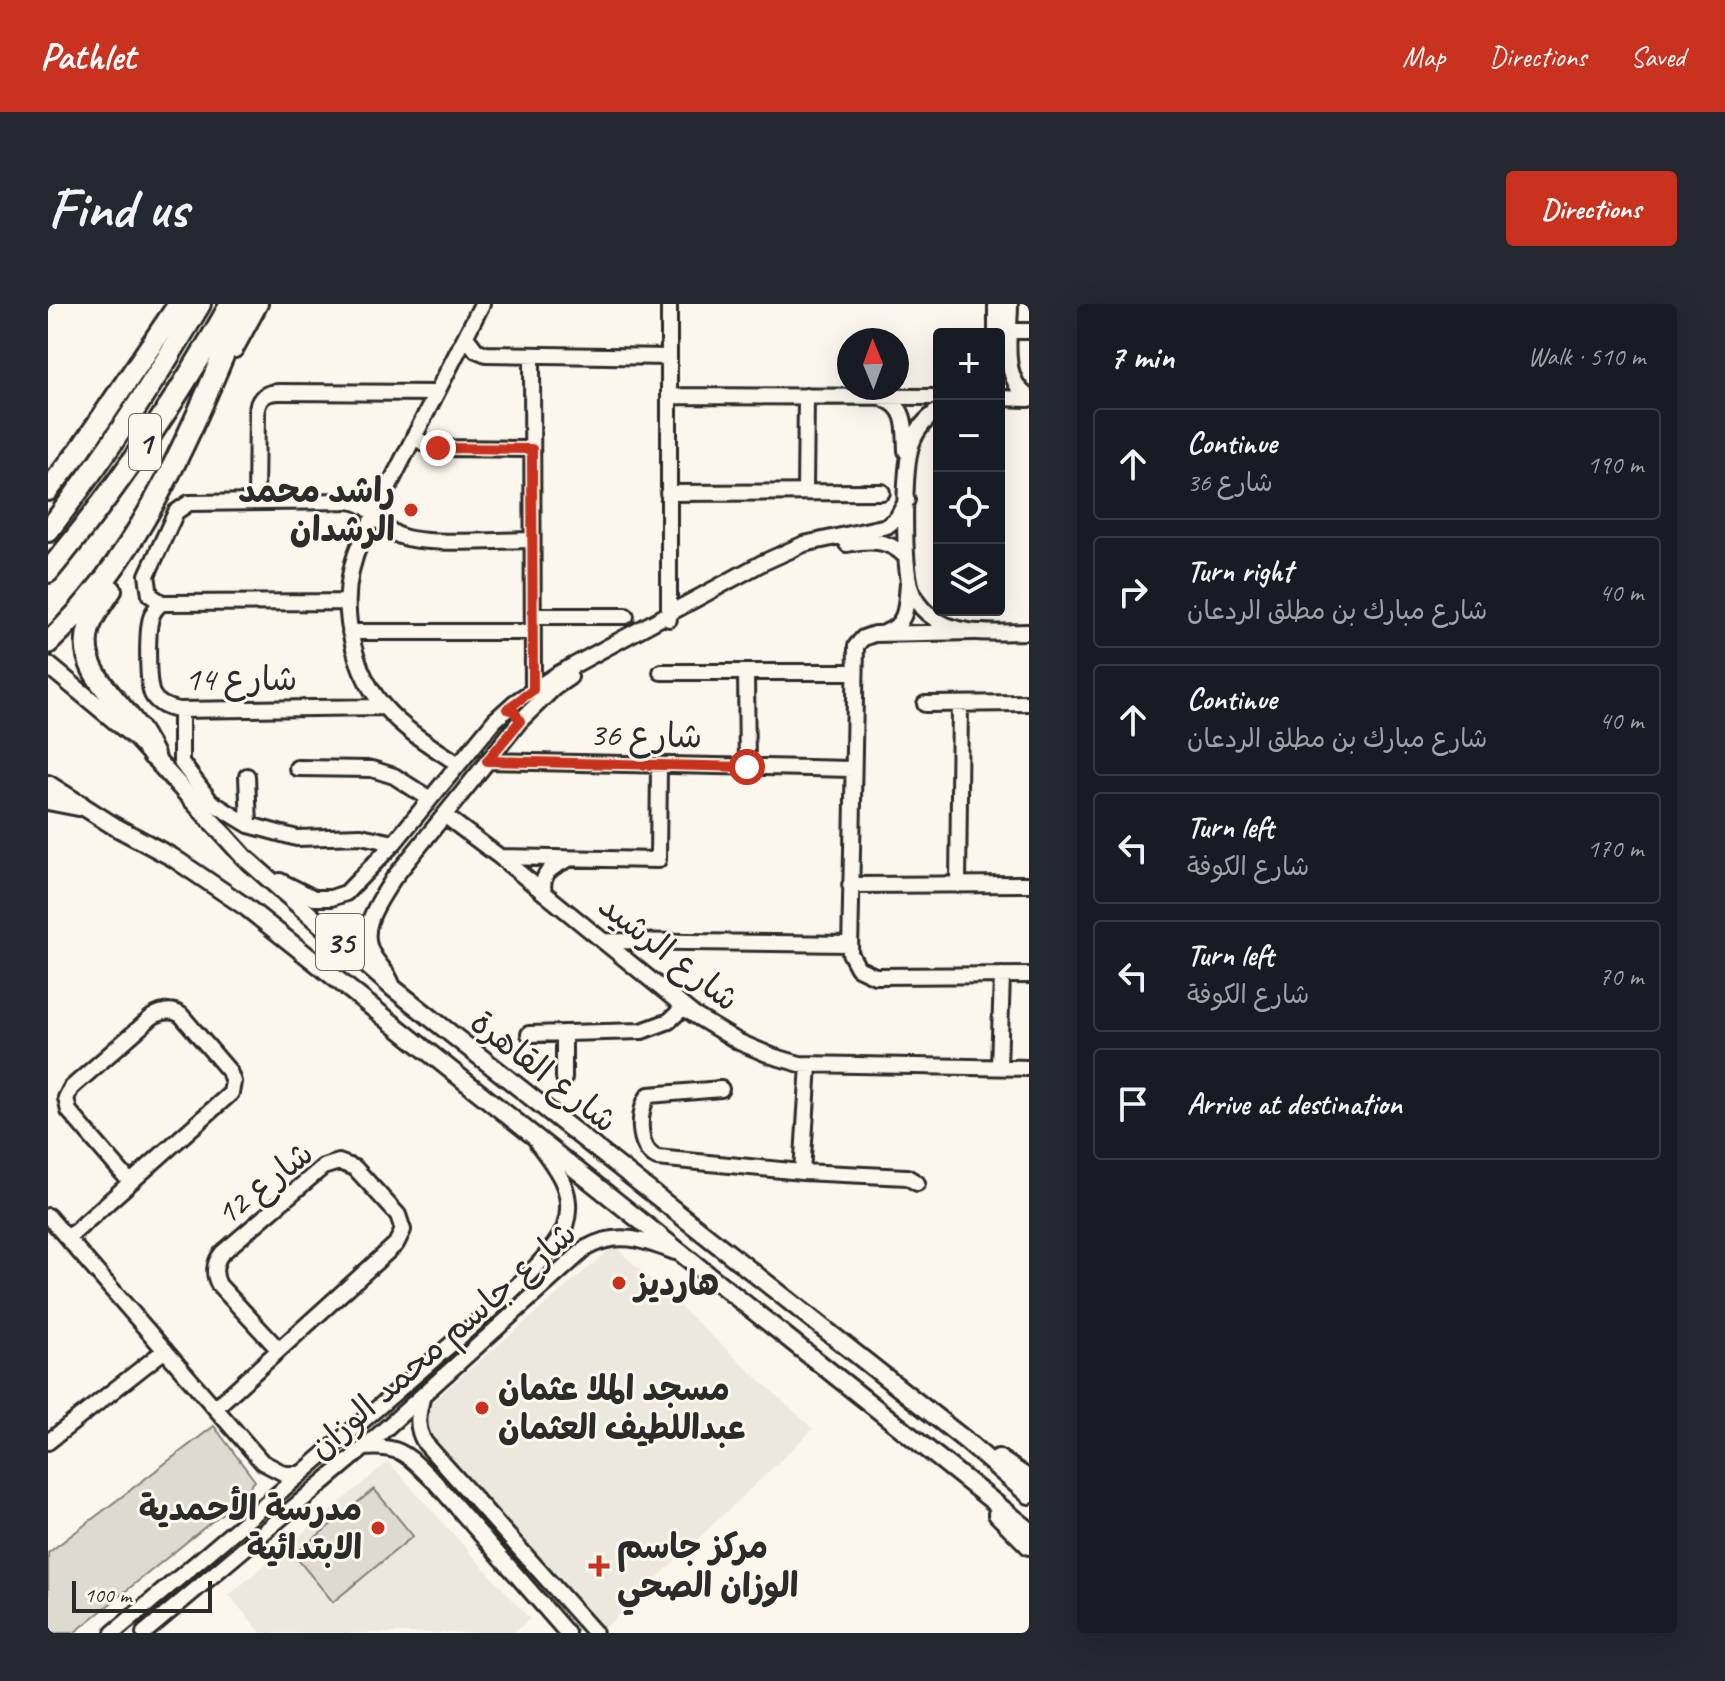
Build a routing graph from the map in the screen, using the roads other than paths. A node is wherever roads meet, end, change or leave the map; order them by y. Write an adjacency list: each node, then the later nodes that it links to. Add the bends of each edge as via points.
1 (179, 304): 31 (highway)
2 (200, 304): 41 (highway, 1, via 157,378)
3 (231, 304): 45 (highway, 1, via 159,423)
4 (245, 304): 28 (highway)
5 (260, 304): 28 (street)
6 (482, 304): 14 (street)
7 (669, 304): 17 (street)
8 (996, 304): 10 (street)
9 (1010, 304): 11 (street)
10 (1002, 328)
11 (1004, 328)
12 (1029, 331): 13 (street)
13 (1005, 332)
14 (466, 337): 16 (street, via 484,354); 18 (street)
15 (1005, 342): 25 (street, via 1012,379)
16 (532, 356): 17 (street); 30 (street)
17 (669, 357): 19 (street)
18 (436, 393): 29 (street); 39 (street, via 266,395 257,409)
19 (669, 396): 20 (street); 37 (street)
20 (806, 396): 21 (street); 35 (street)
21 (837, 396)
22 (909, 397): 23 (street)
23 (933, 397)
24 (1005, 398): 25 (street)
25 (1029, 398)
26 (883, 400): 32 (street, via 902,411)
27 (933, 414): 32 (street, via 915,436)
28 (189, 434): 44 (highway)
29 (414, 436): 30 (street, via 438,448); 40 (street)
30 (532, 449): 42 (street)
31 (80, 450): 33 (highway); 34 (highway)
32 (907, 467): 38 (street)
33 (48, 479)
34 (48, 490)
35 (805, 492): 36 (street); 37 (street)
36 (882, 492)
37 (668, 493): 51 (street)
38 (907, 500): 43 (street); 51 (street, via 887,526 795,548)
39 (256, 502): 40 (street, via 350,501); 48 (street, via 189,503 177,509 146,578 150,596)
40 (375, 514): 42 (street, via 387,529 412,539); 47 (street, via 352,564)
41 (48, 531)
42 (532, 540): 49 (street)
43 (905, 556): 46 (street); 51 (street, via 895,546 877,542 811,552)
44 (118, 563): 57 (highway); 70 (highway, via 114,585 90,626 86,650 94,673)
45 (48, 572)
46 (909, 578): 54 (street, via 915,599 929,615); 56 (street, via 903,621)
47 (347, 602): 48 (street); 52 (street)
48 (162, 603): 68 (street, شارع 14, via 150,623 151,690 162,705)
49 (533, 616): 50 (street); 53 (street)
50 (626, 616)
51 (669, 618): 62 (street); 69 (street, via 560,683)
52 (350, 632): 53 (street); 66 (street, via 362,675)
53 (533, 632): 62 (street)
54 (975, 632): 55 (street); 56 (street)
55 (1029, 632)
56 (882, 634): 61 (street, via 858,643)
57 (48, 643)
58 (48, 665): 70 (main road, شارع القاهرة / 35)
59 (661, 672): 60 (street)
60 (746, 672): 61 (street); 74 (street)
61 (854, 672): 76 (street)
62 (533, 690): 67 (street)
63 (1029, 703): 65 (street)
64 (925, 704): 65 (street)
65 (960, 704): 92 (street)
66 (383, 707): 68 (street, شارع 14); 72 (street)
67 (507, 709): 69 (street); 72 (street)
68 (181, 710): 83 (street, via 181,762 211,802)
69 (520, 721): 71 (street)
70 (153, 755): 88 (main road, شارع القاهرة / 35)
71 (487, 761): 73 (street, شارع 36); 82 (street)
72 (457, 763): 80 (street)
73 (659, 766): 74 (street, شارع 36); 86 (street, via 658,860)
74 (747, 767): 76 (street, شارع 36)
75 (297, 768): 80 (street, via 372,769)
76 (852, 769): 91 (street)
77 (247, 776): 83 (street)
78 (48, 784): 81 (main road, شارع القاهرة / 35)
79 (48, 799): 81 (highway)
80 (430, 799): 84 (street)
81 (79, 805): 107 (main road, شارع القاهرة / 35, via 172,857 246,907)
82 (444, 815): 85 (street, شارع الرشيد); 89 (street)
83 (249, 825): 84 (street, via 297,838 361,836)
84 (394, 843): 87 (street)
85 (500, 857): 86 (street); 93 (street, شارع الرشيد)
86 (572, 859): 93 (street, via 547,871)
87 (372, 868): 88 (street, via 346,893 331,898 314,898); 89 (street, via 381,884)
88 (268, 879): 98 (main road, شارع القاهرة / 35)
89 (393, 879): 98 (street, via 372,914 368,934)
90 (1029, 884): 92 (street)
91 (850, 885): 92 (street); 95 (street)
92 (958, 885)
93 (544, 893): 94 (street, شارع الرشيد)
94 (604, 941): 95 (street); 99 (street, شارع الرشيد)
95 (850, 944): 96 (street, via 855,965 872,975)
96 (1002, 975): 97 (street); 103 (street)
97 (1029, 975)
98 (393, 988): 111 (main road, شارع القاهرة / 35)
99 (684, 1007): 100 (street, via 653,1029); 102 (street, شارع الرشيد, via 739,1042)
100 (564, 1033): 101 (street); 105 (street)
101 (529, 1034)
102 (809, 1065): 103 (street, شارع الرشيد); 108 (street)
103 (999, 1067): 104 (street, شارع الرشيد)
104 (1029, 1068)
105 (564, 1078)
106 (721, 1089): 108 (street, via 649,1095 642,1128 646,1151 657,1158)
107 (533, 1138): 113 (main road, شارع القاهرة / 35); 116 (street, شارع جاسم محمد الوزان, via 564,1182 567,1218 555,1247)
108 (802, 1172): 110 (street, via 907,1177)
109 (130, 1182): 109 (street, via 233,1089 229,1071 176,1012 152,1017 66,1098 69,1111); 114 (street)
110 (917, 1183)
111 (653, 1195): 113 (main road, via 638,1205); 122 (main road, شارع القاهرة)
112 (48, 1216): 114 (street)
113 (652, 1230): 115 (main road, شارع القاهرة)
114 (68, 1238): 118 (street)
115 (686, 1256): 117 (street, شارع جاسم محمد الوزان, via 641,1239 603,1240 579,1253); 133 (main road, شارع القاهرة)
116 (494, 1305): 117 (street, via 504,1310); 129 (street, شارع جاسم محمد الوزان)
117 (507, 1320): 120 (street, شارع جاسم محمد الوزان)
118 (165, 1350): 121 (street); 123 (street)
119 (279, 1350): 119 (street, شارع 12, via 401,1238 400,1219 350,1165 323,1167 216,1263 219,1285); 121 (street, شارع 12)
120 (423, 1395): 124 (street, شارع جاسم محمد الوزان); 127 (street, via 419,1432)
121 (215, 1408): 125 (street)
122 (965, 1440): 126 (main road); 132 (main road, شارع القاهرة)
123 (48, 1442)
124 (364, 1448): 131 (street, via 398,1450); 139 (street, شارع جاسم محمد الوزان)
125 (262, 1462): 129 (street, via 280,1473); 134 (street, via 271,1488)
126 (1006, 1463): 128 (street); 130 (main road)
127 (449, 1468): 131 (street, via 436,1470); 143 (street)
128 (1029, 1469)
129 (301, 1474): 134 (street, شارع جاسم محمد الوزان)
130 (1029, 1479)
131 (435, 1482): 142 (street)
132 (1029, 1495)
133 (989, 1498): 135 (main road, شارع القاهرة); 136 (main road, via 1007,1527)
134 (267, 1503): 137 (street, شارع جاسم محمد الوزان)
135 (1029, 1530)
136 (1029, 1546)
137 (161, 1594): 138 (street, شارع جاسم محمد الوزان); 139 (street, via 165,1606)
138 (142, 1609): 140 (street, via 151,1614); 141 (street, شارع جاسم محمد الوزان)
139 (174, 1609): 140 (street, شارع جاسم محمد الوزان)
140 (148, 1630)
141 (113, 1633)
142 (567, 1633)
143 (595, 1633)

